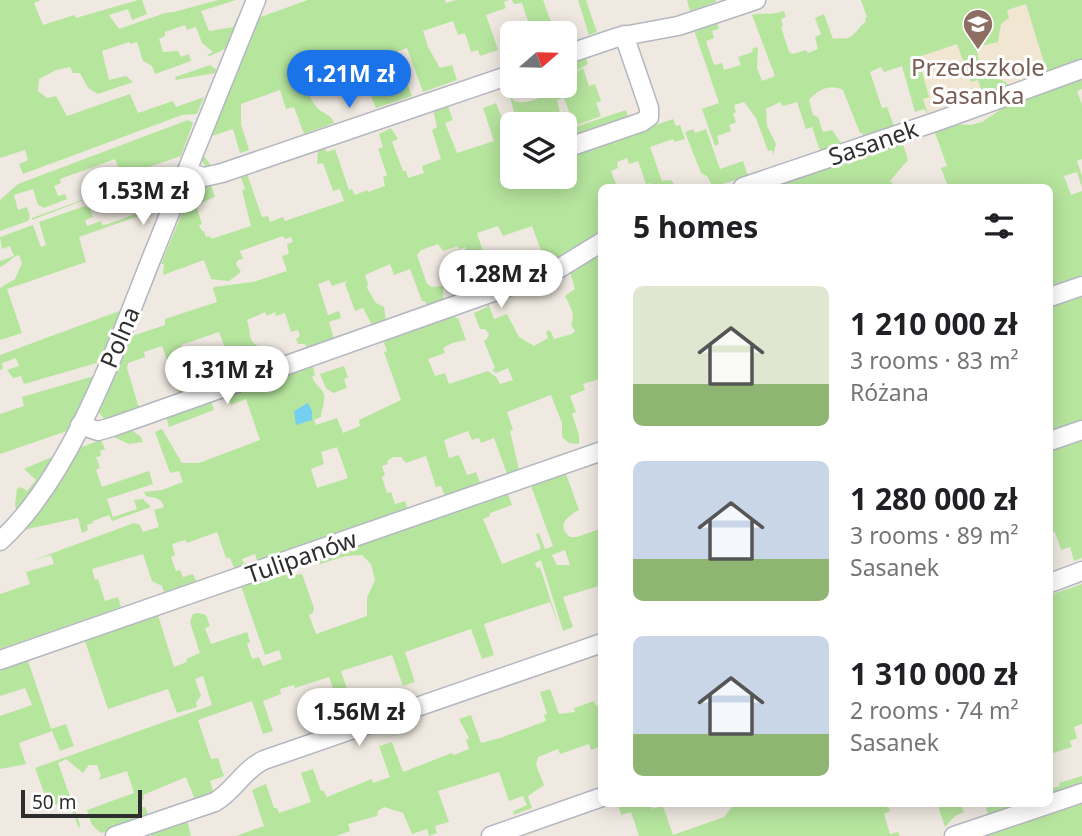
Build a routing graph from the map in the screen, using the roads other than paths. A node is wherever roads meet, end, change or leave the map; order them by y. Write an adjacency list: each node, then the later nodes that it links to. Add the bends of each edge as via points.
1 (256, 0): 8 (street, Polna)
2 (756, 0): 3 (street, via 670,29)
3 (624, 36): 4 (street); 7 (street, via 649,117)
4 (578, 51)
5 (1082, 69): 9 (street, Sasanek)
6 (500, 78): 8 (street, via 222,173 204,177)
7 (577, 144)
8 (186, 172): 13 (street, Polna)
9 (752, 184)
10 (598, 244): 13 (street, via 558,269 112,427 98,431)
11 (1082, 286): 12 (street)
12 (1053, 296)
13 (80, 425): 17 (street, Polna, via 49,480)
14 (1082, 430): 15 (street)
15 (1053, 441)
16 (598, 453): 21 (street, Tulipanów)
17 (0, 541)
18 (1082, 571): 19 (street)
19 (1053, 582)
20 (598, 644): 26 (street, via 264,760 215,802)
21 (0, 660)
22 (1082, 793): 24 (street)
23 (598, 798): 27 (street)
24 (1053, 803)
25 (1040, 807): 28 (street)
26 (115, 836)
27 (491, 836)
28 (954, 836)

